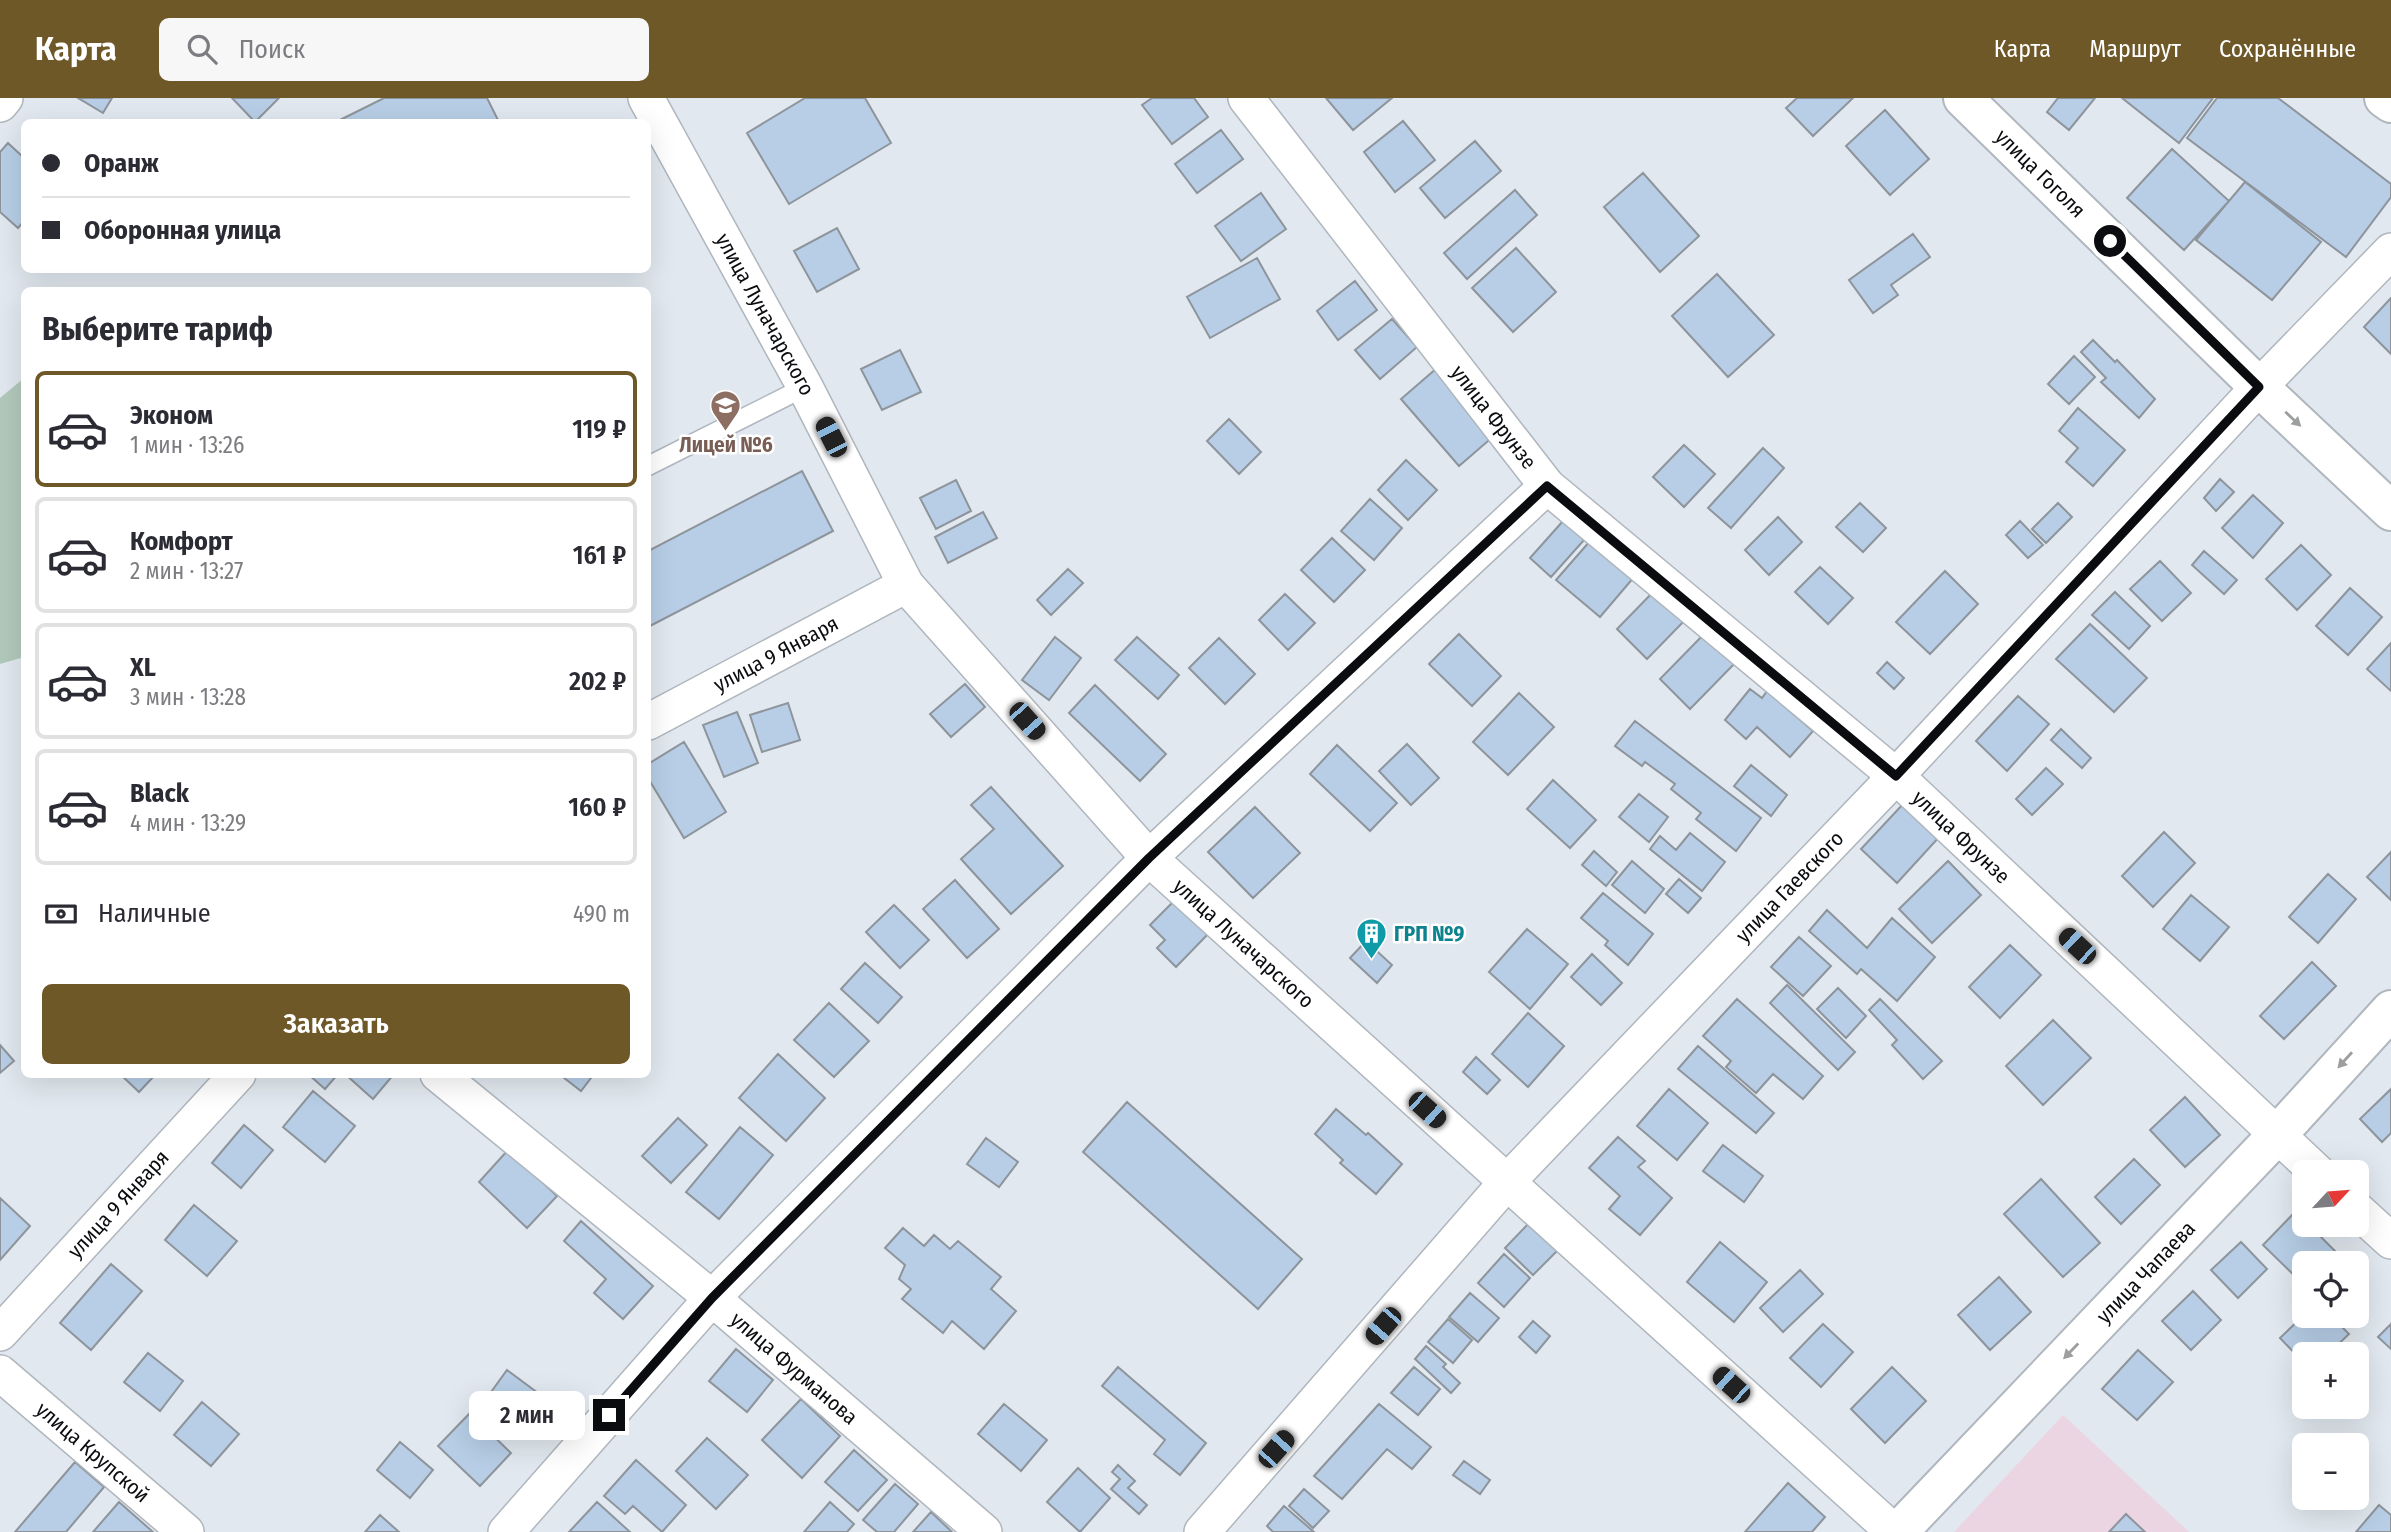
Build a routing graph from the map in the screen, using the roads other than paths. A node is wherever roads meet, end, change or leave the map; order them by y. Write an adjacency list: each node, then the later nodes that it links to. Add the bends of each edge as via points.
1 (5, 98): 7 (street)
2 (646, 98): 9 (street, улица Луначарского)
3 (1246, 98): 12 (street, улица Фрунзе)
4 (1963, 98): 10 (street, улица Гоголя)
5 (2384, 98): 6 (street)
6 (2391, 103)
7 (0, 104)
8 (2391, 251): 10 (street, улица Гаевского)
9 (806, 387): 11 (lane); 14 (street, улица Луначарского)
10 (2259, 387): 13 (street, улица Гоголя, one-way to 13); 16 (street, улица Гаевского)
11 (651, 464)
12 (1547, 486): 16 (street, улица Фрунзе); 17 (street)
13 (2391, 511)
14 (906, 585): 15 (street, улица 9 Января); 17 (street, улица Луначарского)
15 (651, 720)
16 (1896, 776): 21 (street, улица Фрунзе); 23 (street, улица Гаевского)
17 (1149, 858): 23 (street, улица Луначарского); 26 (street)
18 (2391, 1010): 21 (street, улица Чапаева, one-way to 21)
19 (234, 1078): 27 (street, улица 9 Января)
20 (443, 1078): 26 (street, улица Фурманова)
21 (2277, 1135): 22 (street, улица Фрунзе); 33 (street, улица Чапаева, one-way to 33)
22 (2304, 1160)
23 (1506, 1183): 32 (street, улица Гаевского); 33 (street, улица Луначарского)
24 (2370, 1222): 25 (street)
25 (2391, 1241)
26 (712, 1298): 30 (street); 31 (street, улица Фурманова)
27 (0, 1333)
28 (0, 1373): 29 (street, улица Крупской)
29 (186, 1532)
30 (506, 1532)
31 (984, 1532)
32 (1202, 1532)
33 (1896, 1532)

